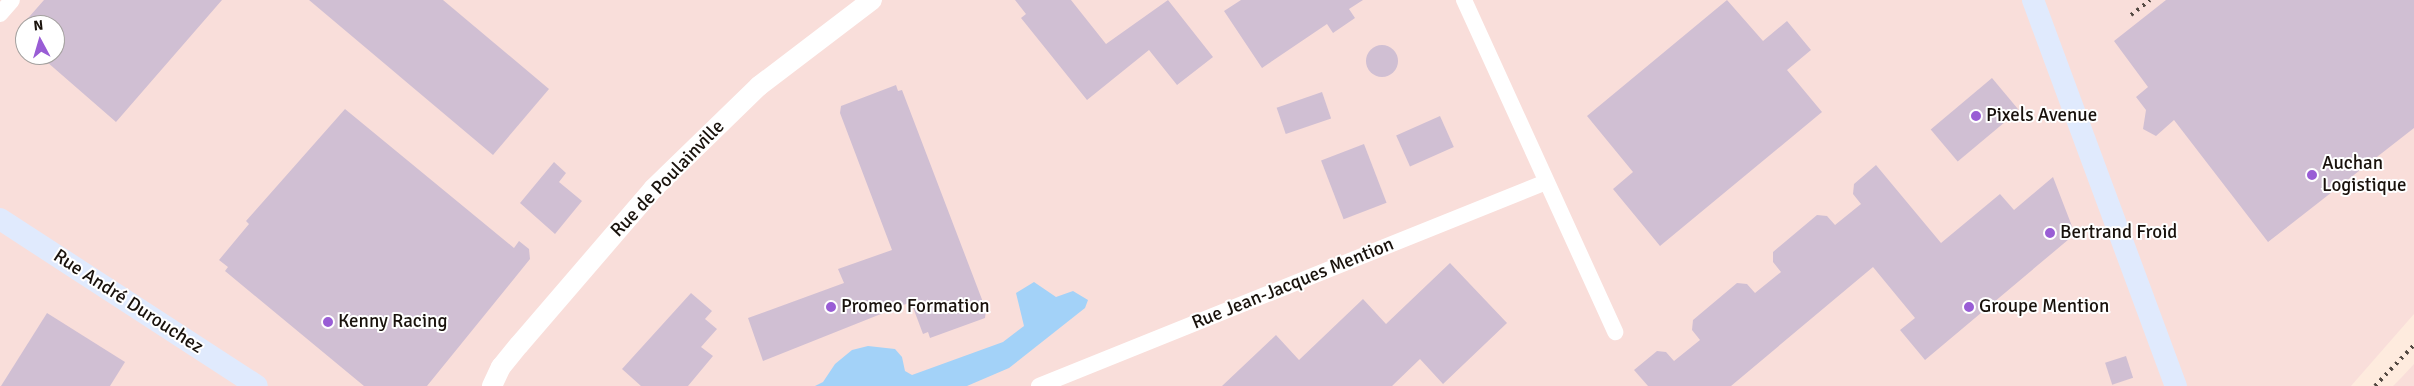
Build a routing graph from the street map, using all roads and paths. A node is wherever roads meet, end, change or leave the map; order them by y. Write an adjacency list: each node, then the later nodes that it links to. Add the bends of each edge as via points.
1 (12, 0): 5 (street)
2 (872, 0): 10 (street, Rue de Poulainville, via 759,86 653,189 513,352)
3 (1464, 0): 6 (street)
4 (2033, 0): 12 (main road)
5 (0, 14)
6 (1546, 182): 8 (street); 11 (street, Rue Jean-Jacques Mention)
7 (0, 219): 9 (main road, Rue André Durouchez)
8 (1615, 332)
9 (257, 386)
10 (492, 386)
11 (1039, 386)
12 (2176, 386)

